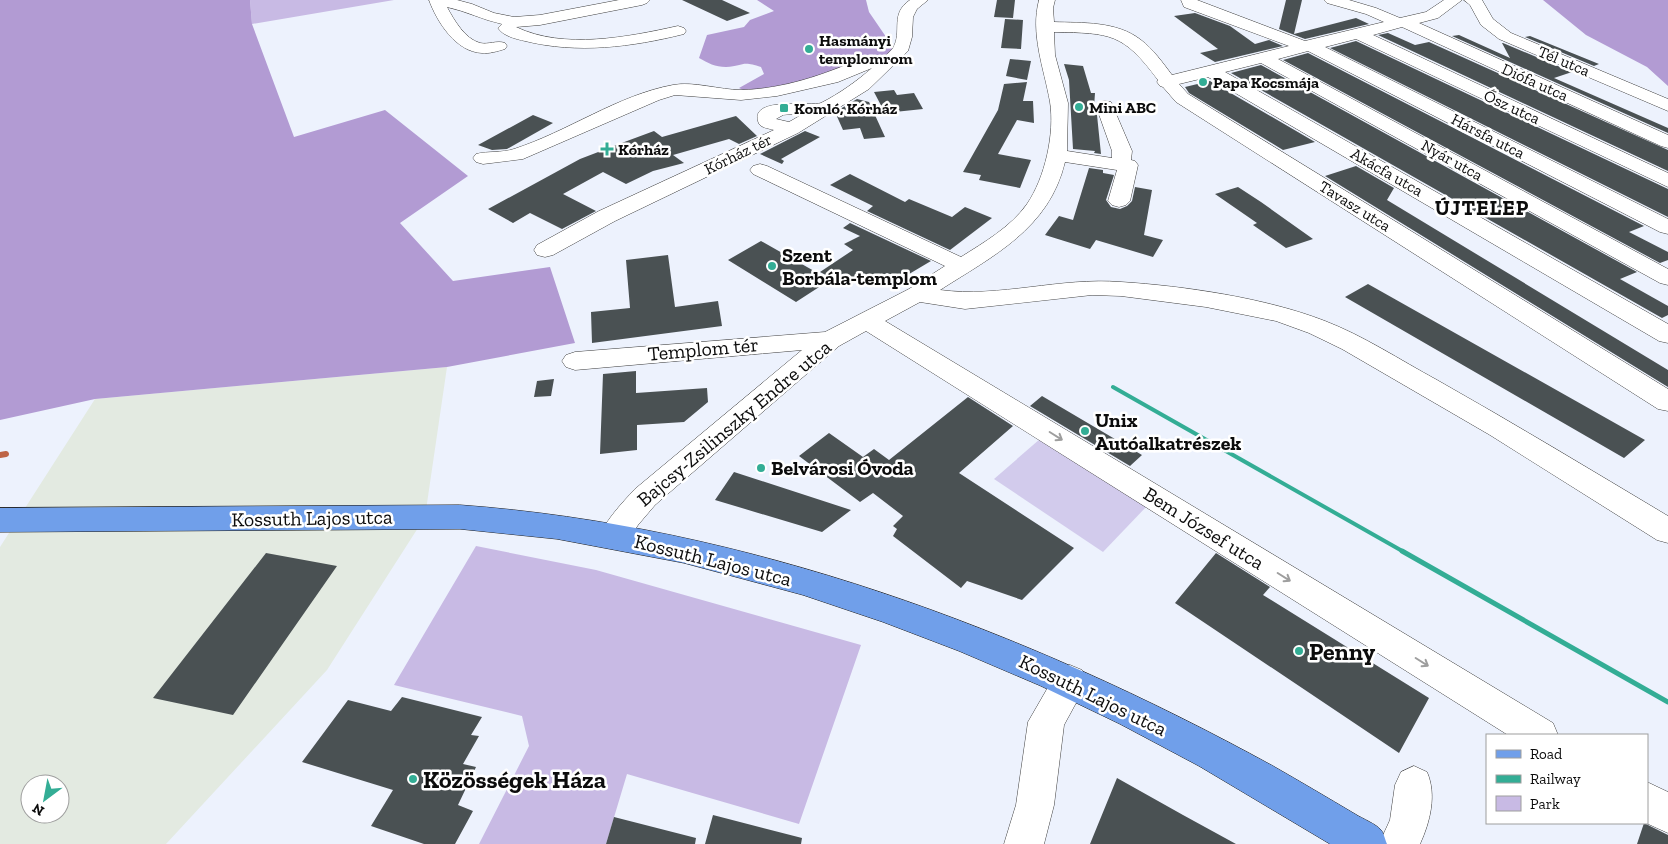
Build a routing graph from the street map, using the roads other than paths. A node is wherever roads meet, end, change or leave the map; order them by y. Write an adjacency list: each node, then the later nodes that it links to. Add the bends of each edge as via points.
1 (437, 0): 9 (street); 15 (street, via 440,11 454,31 471,45 478,48)
2 (642, 0): 9 (street, via 540,20 514,22)
3 (920, 0): 17 (street, Kórház tér, via 907,10 902,26 904,44)
4 (1047, 0): 11 (street, Bajcsy-Zsilinszky Endre utca)
5 (1332, 0): 10 (street, Diófa utca)
6 (1454, 0): 10 (street, via 1432,15)
7 (1472, 0): 21 (street, Tél utca, via 1487,22 1505,36)
8 (1189, 2): 14 (street, Hársfa utca)
9 (490, 17): 12 (street, via 517,34 564,43 611,43)
10 (1401, 23): 13 (street); 24 (street, Diófa utca)
11 (1045, 27): 19 (street, Tavasz utca, via 1089,29 1127,38 1134,42); 25 (street, Bajcsy-Zsilinszky Endre utca, via 1047,55 1059,103)
12 (678, 31)
13 (1357, 33): 14 (street); 29 (street, Ősz utca)
14 (1306, 45): 16 (street); 31 (street, Hársfa utca)
15 (499, 46)
16 (1262, 57): 18 (street); 34 (street, Nyár utca)
17 (886, 65): 22 (street, Kórház tér, via 863,85); 26 (street, via 868,62 813,84 741,95 675,90 653,96 516,155)
18 (1209, 70): 19 (street); 37 (street, Akácfa utca)
19 (1166, 82): 40 (street, Tavasz utca, via 1182,98)
20 (1105, 106): 27 (street, via 1122,151)
21 (1668, 106)
22 (823, 110): 23 (street, Kórház tér); 23 (street, via 778,110 767,116 767,122)
23 (790, 129): 32 (street, Kórház tér, via 675,182)
24 (1668, 142)
25 (1058, 155): 27 (street); 33 (street, Bajcsy-Zsilinszky Endre utca, via 1036,207 995,245)
26 (483, 158)
27 (1121, 164): 30 (street, via 1128,165)
28 (760, 170): 33 (street)
29 (1668, 181)
30 (1119, 201)
31 (1668, 227)
32 (545, 250)
33 (962, 266): 35 (street, Bajcsy-Zsilinszky Endre utca)
34 (1668, 278)
35 (917, 294): 36 (street, Bajcsy-Zsilinszky Endre utca); 42 (street, via 965,302 1092,288 1121,289 1281,314 1351,343 1500,428)
36 (868, 321): 38 (street, Bajcsy-Zsilinszky Endre utca); 45 (street, Bem József utca, one-way to 45)
37 (1668, 334)
38 (830, 340): 39 (street, Templom tér); 43 (street, Bajcsy-Zsilinszky Endre utca, via 645,497)
39 (575, 361)
40 (1668, 402)
41 (0, 520): 43 (main road, Kossuth Lajos utca, via 460,516)
42 (1668, 531)
43 (614, 536): 44 (main road, Kossuth Lajos utca, via 744,565 902,613)
44 (1070, 681): 49 (street, via 1046,722 1035,805); 50 (main road, Kossuth Lajos utca, via 1230,764)
45 (1538, 734)
46 (1414, 784): 51 (street, via 1409,823)
47 (1648, 802): 48 (street)
48 (1668, 814)
49 (1024, 844)
50 (1367, 844)
51 (1399, 844)

